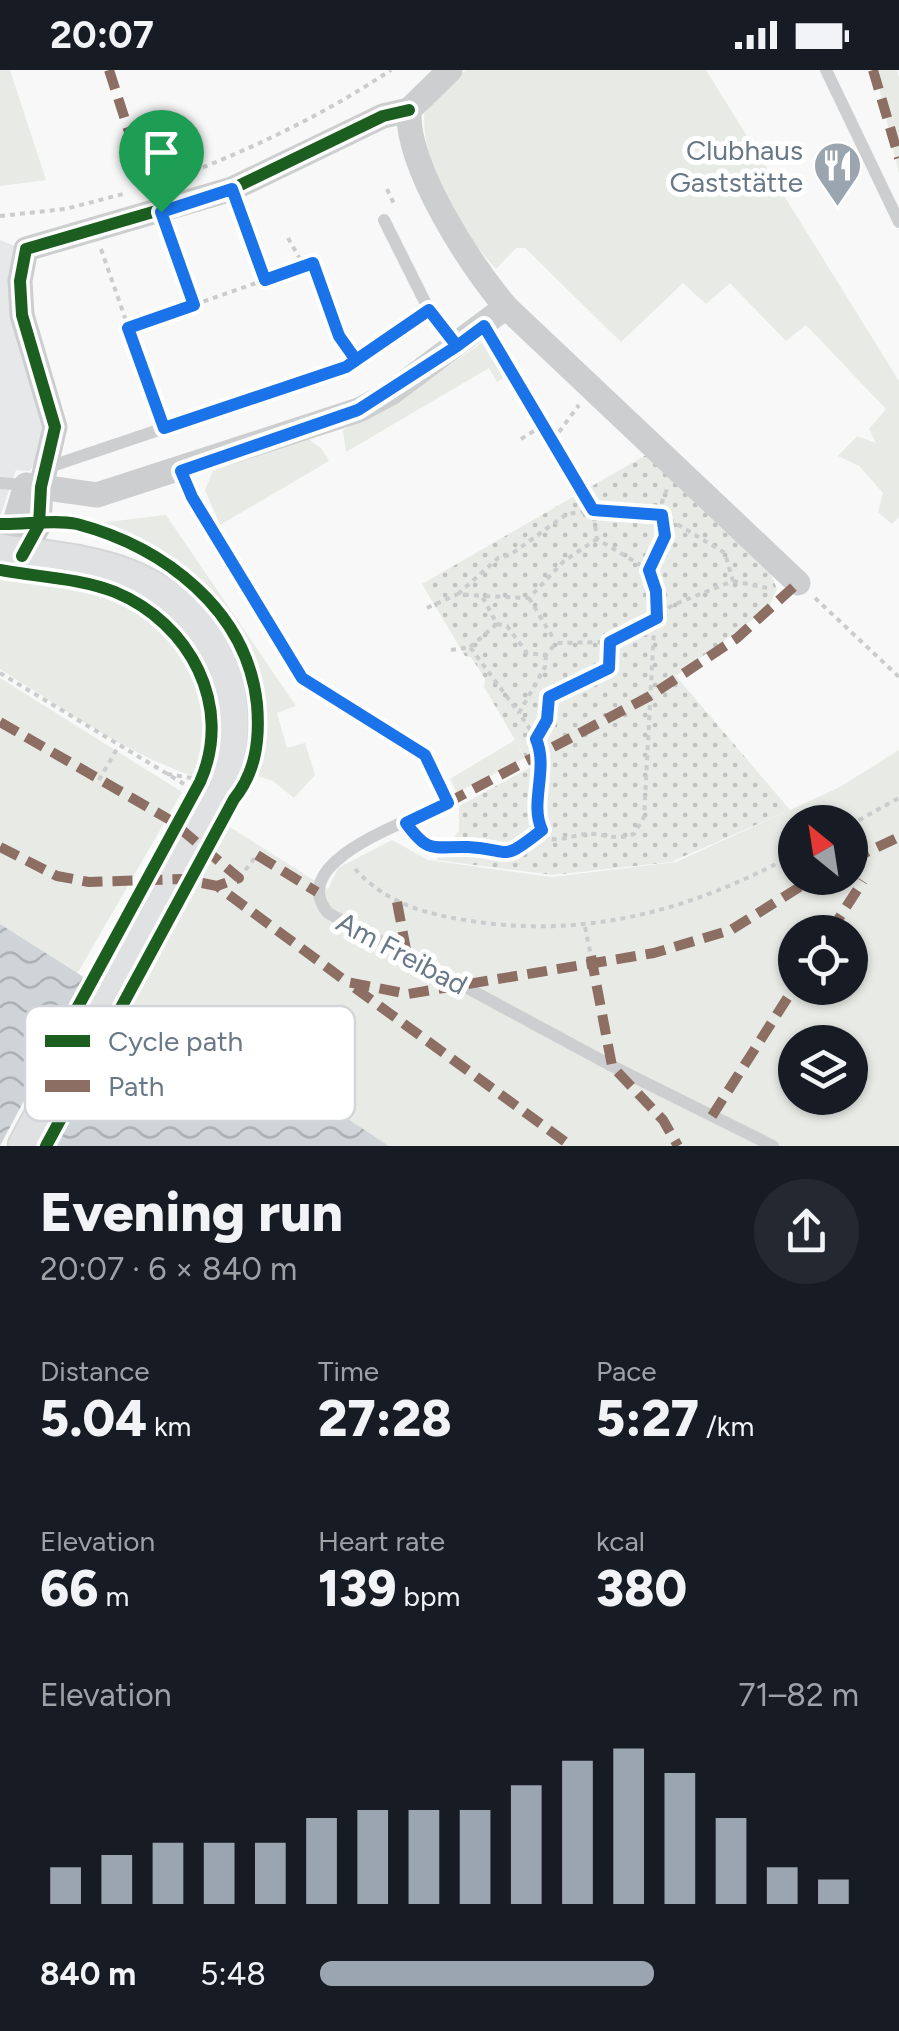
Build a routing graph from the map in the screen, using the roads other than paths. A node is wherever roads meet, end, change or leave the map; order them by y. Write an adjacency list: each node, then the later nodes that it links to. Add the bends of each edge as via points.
1 (450, 70): 3 (street)
2 (826, 70): 5 (lane)
3 (409, 110): 6 (street, via 422,168 471,261); 10 (street, via 391,112 232,189 26,249 22,315 55,427)
4 (384, 220): 7 (lane)
5 (899, 222)
6 (506, 308): 8 (street); 12 (street)
7 (429, 310): 8 (lane); 10 (lane, via 356,360)
8 (457, 346): 9 (street, via 358,410)
9 (181, 471): 10 (street, via 97,495); 16 (lane, Am Freibad, via 302,678 425,755 448,803 346,852 320,878 320,903 328,914)
10 (28, 481): 11 (street)
11 (11, 553): 13 (main road, via 89,566 168,600 202,634 222,668 233,722 230,756 199,788)
12 (798, 583)
13 (97, 1006)
14 (40, 1121): 15 (main road)
15 (26, 1146)
16 (773, 1146)

